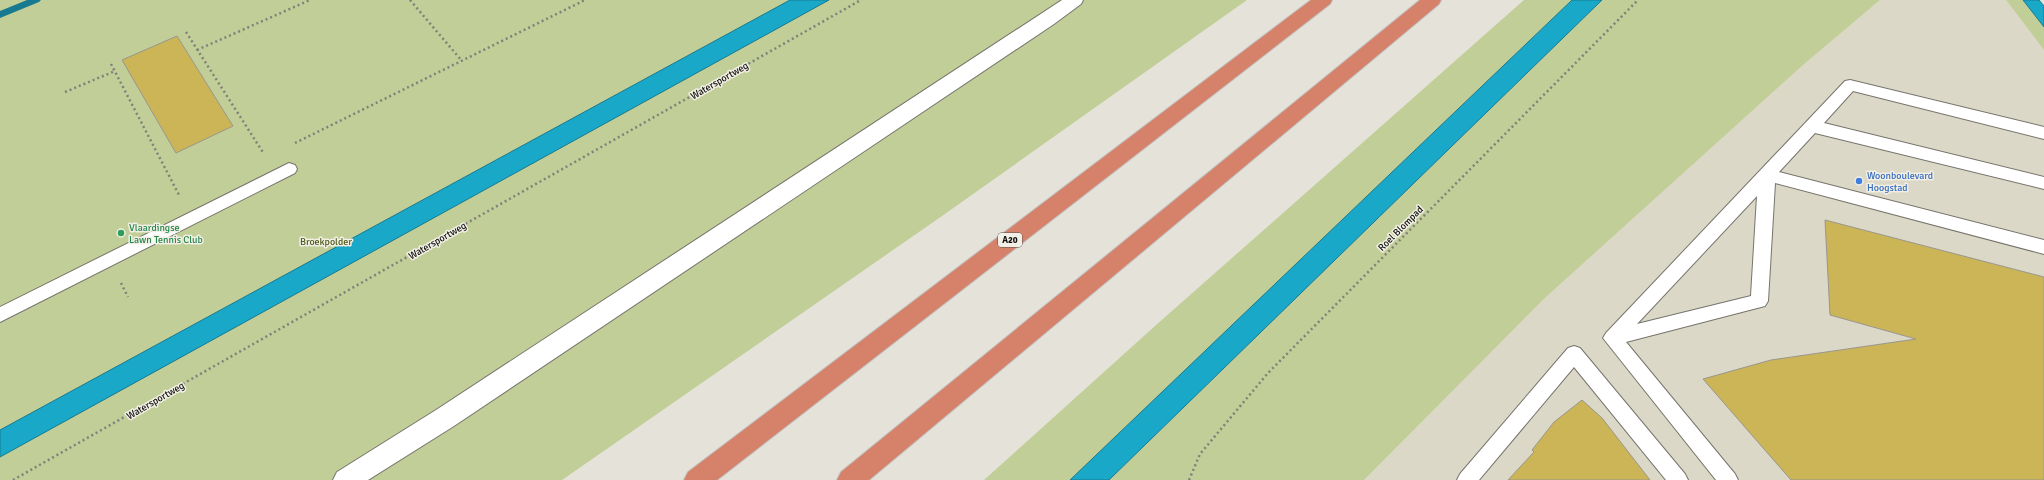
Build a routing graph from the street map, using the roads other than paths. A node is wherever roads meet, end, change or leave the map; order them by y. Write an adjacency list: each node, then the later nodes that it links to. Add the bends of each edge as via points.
1 (1074, 0): 12 (street, via 458,409)
2 (1323, 0): 13 (highway, A20)
3 (1432, 0): 14 (highway)
4 (1812, 126): 5 (lane, via 1850,85); 7 (lane); 8 (lane)
5 (2044, 133)
6 (289, 169): 10 (lane)
7 (1767, 175): 9 (lane); 11 (lane); 11 (lane, via 1759,301)
8 (2044, 182)
9 (2044, 247)
10 (0, 315)
11 (1612, 338): 17 (lane)
12 (346, 480)
13 (697, 480)
14 (850, 480)
15 (1467, 480): 16 (lane, via 1574,354)
16 (1678, 480)
17 (1728, 480)

